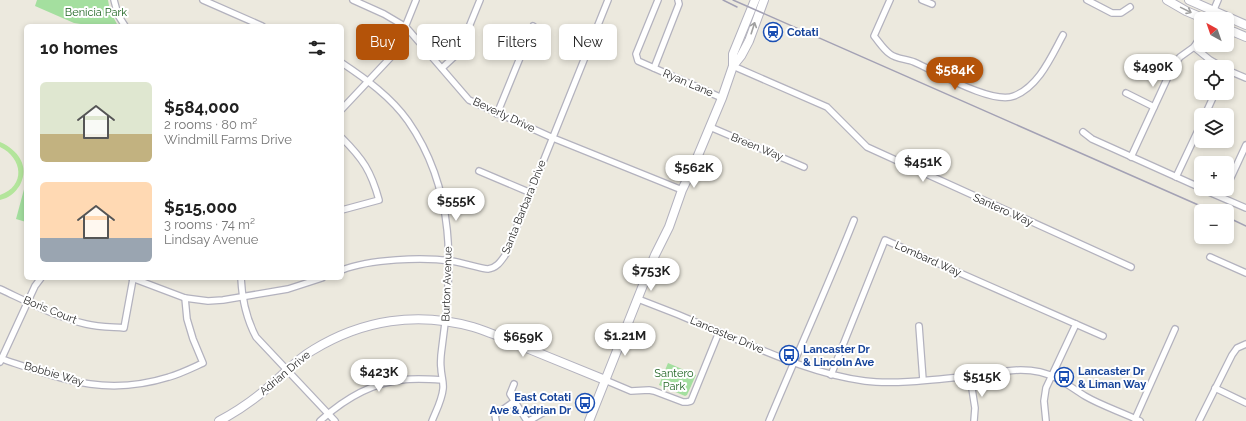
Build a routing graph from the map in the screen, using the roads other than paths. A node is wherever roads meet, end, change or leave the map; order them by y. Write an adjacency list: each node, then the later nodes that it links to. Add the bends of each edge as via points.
1 (114, 0): 23 (street)
2 (203, 0): 24 (street)
3 (353, 0): 25 (street, Beverly Drive)
4 (416, 0): 26 (street)
5 (480, 0): 39 (street, via 460,49)
6 (608, 0): 51 (street, Santa Barbara Drive)
7 (658, 0): 40 (street, Ryan Lane, via 636,54 638,61)
8 (678, 0): 40 (street, Ryan Lane, via 679,4)
9 (755, 0): 38 (street, via 733,54)
10 (764, 0): 38 (street, one-way to 10, via 749,42)
11 (890, 0): 30 (street, via 874,36 891,55 982,93 1004,98 1014,96 1031,85 1043,71)
12 (922, 0): 17 (street)
13 (1087, 0): 18 (street, via 1112,13 1121,13)
14 (1167, 0): 21 (street, one-way to 21)
15 (1189, 0): 19 (street)
16 (1218, 0): 20 (street)
17 (932, 4)
18 (1130, 7)
19 (1207, 12)
20 (1213, 12)
21 (1194, 14)
22 (1234, 21): 27 (street)
23 (124, 24)
24 (257, 24)
25 (401, 24)
26 (407, 24)
27 (1246, 25)
28 (409, 30): 39 (street, Beverly Drive)
29 (1234, 32): 31 (street)
30 (1063, 35)
31 (1246, 37)
32 (1194, 47): 47 (street, via 1173,66)
33 (1200, 52): 36 (street)
34 (388, 60): 43 (street)
35 (519, 60): 48 (street)
36 (1210, 60)
37 (344, 64): 43 (street, Burton Avenue)
38 (733, 66): 45 (street); 70 (street, Santero Way, via 827,107 867,147)
39 (442, 68): 48 (street, Beverly Drive, via 470,100)
40 (654, 68): 45 (street, Ryan Lane)
41 (1234, 73): 42 (street)
42 (1246, 78)
43 (368, 81): 46 (street); 69 (street, Burton Avenue, via 407,121 432,163 447,222)
44 (1126, 93): 47 (street)
45 (722, 98): 49 (street)
46 (344, 107)
47 (1154, 107): 55 (street)
48 (497, 114): 51 (street, Beverly Drive)
49 (710, 127): 56 (street, Breen Way); 61 (street)
50 (1083, 132): 55 (street, via 1092,139)
51 (553, 138): 61 (street, Beverly Drive); 62 (street, Santa Barbara Drive)
52 (1194, 139): 59 (street)
53 (344, 140): 66 (street, via 369,170 379,200)
54 (1246, 145): 57 (street)
55 (1131, 157): 59 (street)
56 (804, 167)
57 (1234, 171)
58 (479, 172): 62 (street)
59 (1176, 177): 60 (street)
60 (1194, 185)
61 (682, 190): 81 (street)
62 (531, 193): 69 (street, Santa Barbara Drive, via 506,254 499,264 487,269)
63 (1218, 196): 64 (street)
64 (1222, 198): 65 (street)
65 (1246, 208)
66 (344, 209)
67 (854, 220): 91 (street)
68 (1210, 257): 72 (street)
69 (449, 260): 71 (street, Santa Barbara Drive, via 393,260); 83 (street, Burton Avenue)
70 (1131, 267)
71 (344, 270)
72 (1246, 273)
73 (40, 280): 82 (street)
74 (133, 280): 82 (street, Boris Court, via 124,328 87,324 54,314)
75 (138, 280): 80 (street)
76 (241, 280): 79 (street)
77 (316, 280): 79 (street, via 288,289)
78 (0, 289): 82 (street, Boris Court)
79 (242, 297): 80 (street, via 208,301); 92 (street, via 256,337)
80 (185, 298): 90 (street, Bobbie Way, via 187,319 203,363 170,377 128,386 91,385 65,380)
81 (638, 299): 87 (street, Lancaster Drive); 97 (street)
82 (28, 302): 90 (street)
83 (446, 321): 92 (street, Adrian Drive, via 412,318 357,328 332,338); 96 (street, Burton Avenue); 97 (street, Adrian Drive, via 474,327)
84 (1076, 324): 88 (street, Lombard Way); 93 (street, Lombard Way, via 885,240); 95 (street)
85 (919, 326): 98 (street)
86 (1175, 329): 105 (street)
87 (719, 332): 91 (street, Lancaster Drive); 97 (street, via 691,401 683,402 649,390 631,391)
88 (1103, 336)
89 (1246, 344): 100 (street, via 1237,348 1232,355)
90 (1, 360)
91 (793, 363): 93 (street, Lancaster Drive); 113 (street)
92 (287, 370): 104 (street); 106 (street, Adrian Drive, via 252,401)
93 (831, 375): 98 (street, Lancaster Drive, via 871,381)
94 (970, 376): 95 (street, Lancaster Drive, via 1029,370); 98 (street, Lancaster Drive); 114 (street, via 975,408)
95 (1051, 376): 105 (street, Lancaster Drive, via 1067,383 1085,396); 115 (street, via 1044,401)
96 (442, 380): 104 (street, via 402,380 377,385 353,396); 109 (street, Burton Avenue, via 443,389)
97 (605, 380): 112 (street)
98 (923, 380)
99 (514, 384): 101 (street, via 510,394)
100 (1215, 388): 102 (street); 116 (street)
101 (515, 401): 110 (street, via 495,415); 111 (street)
102 (1246, 403)
103 (546, 411): 111 (street)
104 (329, 414): 107 (street); 108 (street)
105 (1138, 420)
106 (219, 421)
107 (320, 421)
108 (335, 421)
109 (432, 421)
110 (496, 421)
111 (526, 421)
112 (589, 421)
113 (769, 421)
114 (974, 421)
115 (1046, 421)
116 (1199, 421)

